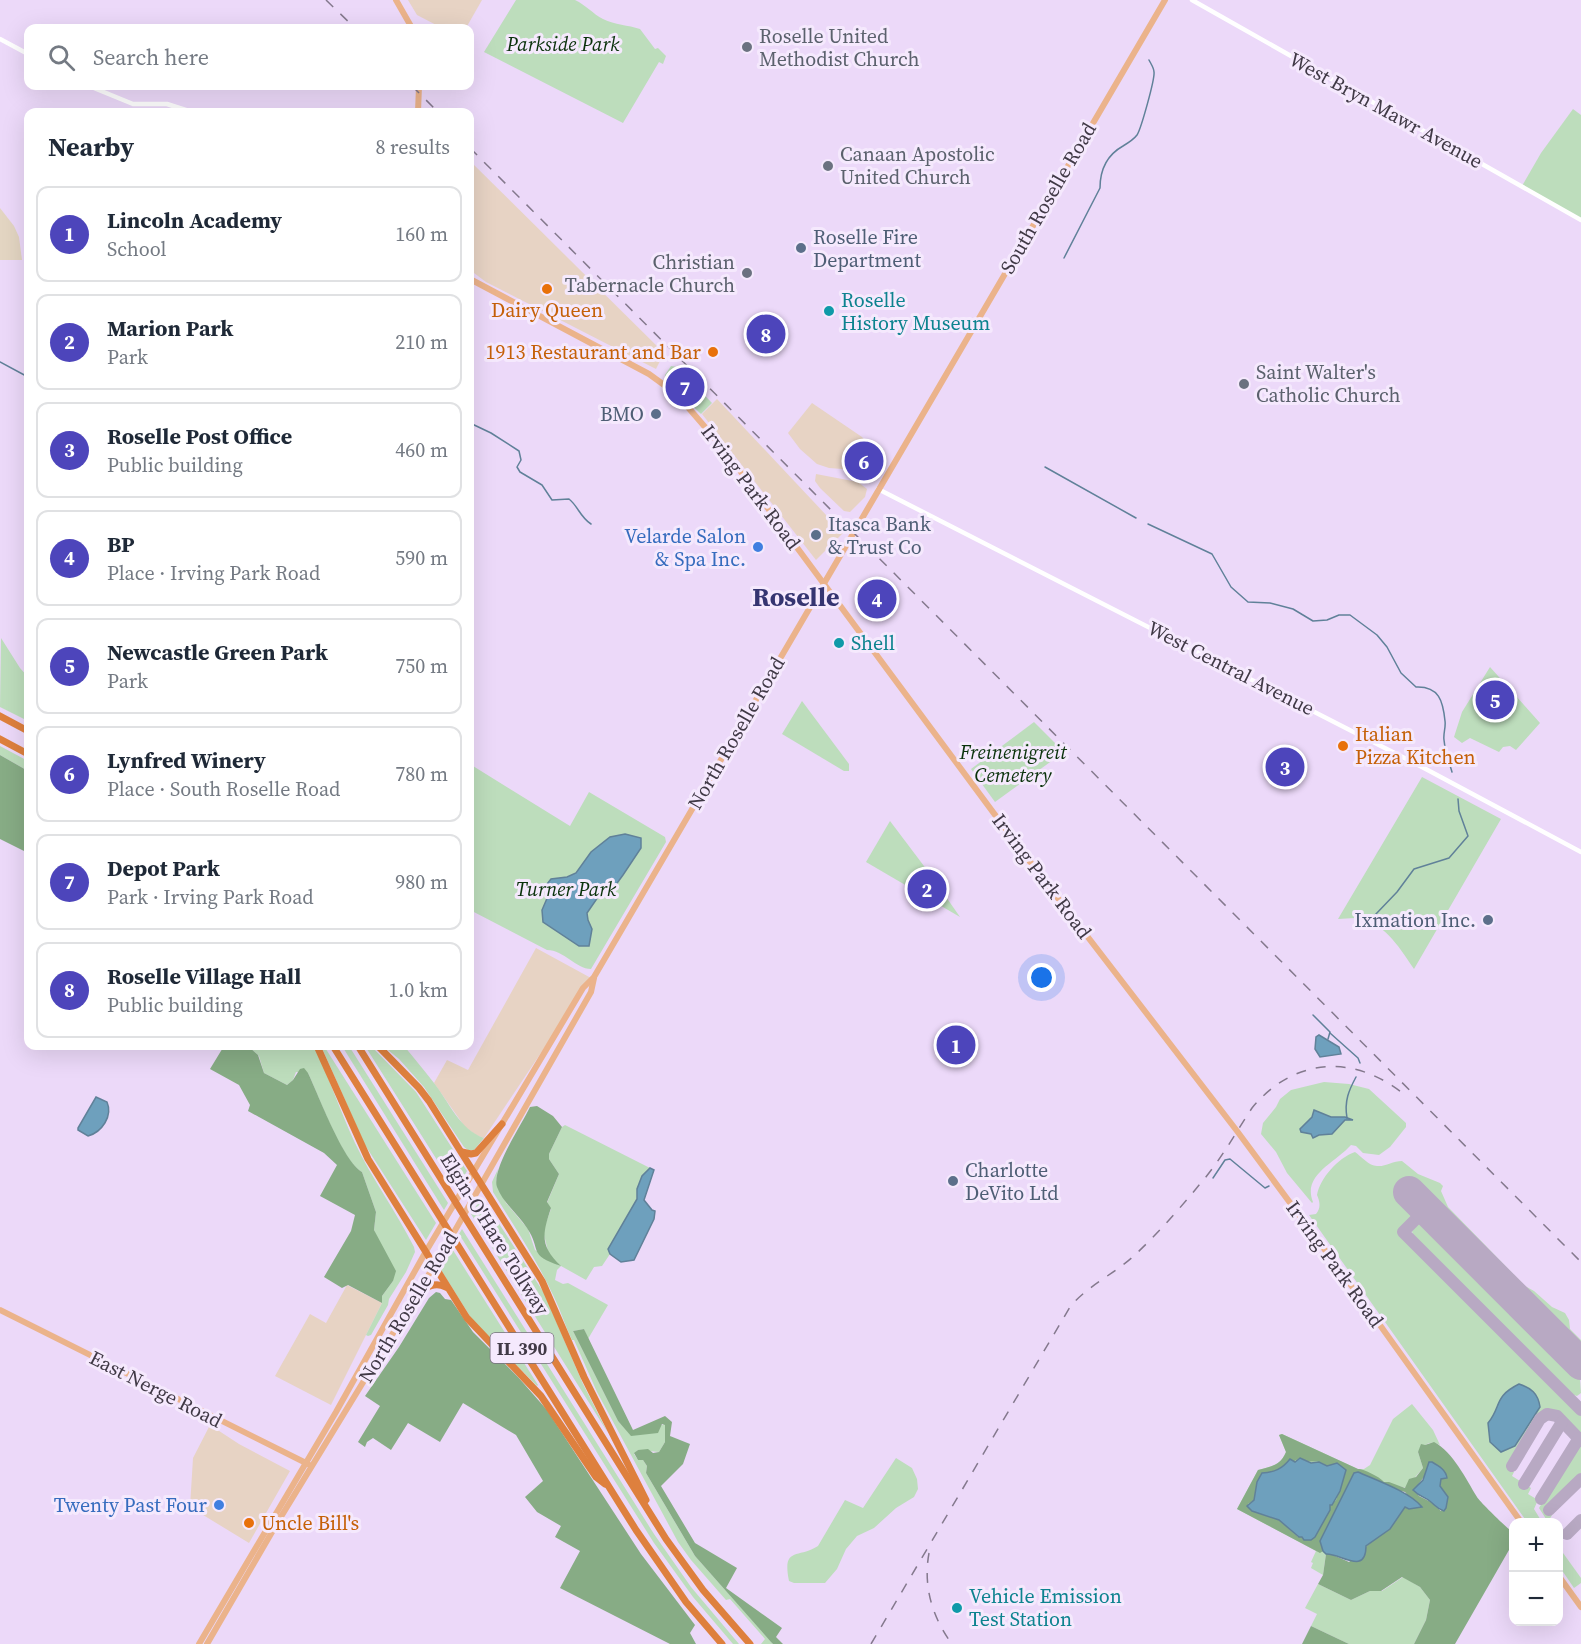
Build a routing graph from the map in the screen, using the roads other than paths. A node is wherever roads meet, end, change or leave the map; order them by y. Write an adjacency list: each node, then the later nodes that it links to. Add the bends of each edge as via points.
1 (396, 0): 4 (main road)
2 (1165, 0): 13 (main road, South Roselle Road)
3 (1192, 0): 11 (street, West Bryn Mawr Avenue)
4 (410, 24)
5 (0, 39): 6 (street)
6 (24, 52)
7 (99, 90): 9 (street, via 133,104)
8 (419, 90): 10 (main road)
9 (178, 108)
10 (418, 108)
11 (1581, 220)
12 (474, 281): 14 (main road, Irving Park Road, via 649,374 671,390 724,449)
13 (878, 489): 14 (main road, North Roselle Road); 19 (street, West Central Avenue)
14 (824, 583): 20 (main road, North Roselle Road); 38 (main road, Irving Park Road, via 1024,854 1257,1158)
15 (0, 716): 16 (highway)
16 (24, 728)
17 (0, 739): 18 (highway)
18 (24, 752)
19 (1581, 852)
20 (594, 977): 25 (main road, North Roselle Road, via 583,988); 28 (main road, North Roselle Road, via 591,992)
21 (319, 1050): 29 (highway, via 368,1159)
22 (335, 1050): 37 (highway, Elgin-O'Hare Tollway / IL 390)
23 (360, 1050): 39 (highway, Elgin-O'Hare Tollway / IL 390)
24 (382, 1050): 26 (highway, via 419,1088)
25 (502, 1124): 26 (highway, via 476,1153); 27 (main road, North Roselle Road)
26 (462, 1152): 27 (highway)
27 (473, 1171): 28 (highway); 29 (main road, North Roselle Road)
28 (482, 1184): 30 (main road, North Roselle Road); 39 (highway, via 542,1281)
29 (425, 1253): 30 (highway); 34 (main road, North Roselle Road)
30 (434, 1266): 31 (highway); 32 (main road, North Roselle Road)
31 (448, 1288): 32 (highway, via 431,1285); 37 (highway, via 477,1330 541,1396 596,1477)
32 (414, 1298): 34 (main road, North Roselle Road)
33 (0, 1310): 35 (main road, East Nerge Road)
34 (339, 1414): 35 (main road); 36 (main road)
35 (305, 1463): 36 (main road, East Nerge Road); 42 (main road)
36 (312, 1467): 43 (main road)
37 (609, 1488): 44 (highway, Elgin-O'Hare Tollway / IL 390, via 667,1576)
38 (1518, 1518)
39 (655, 1522): 45 (highway, Elgin-O'Hare Tollway / IL 390, via 703,1590)
40 (1563, 1582): 41 (main road)
41 (1581, 1607)
42 (199, 1644)
43 (207, 1644)
44 (722, 1644)
45 (750, 1644)

